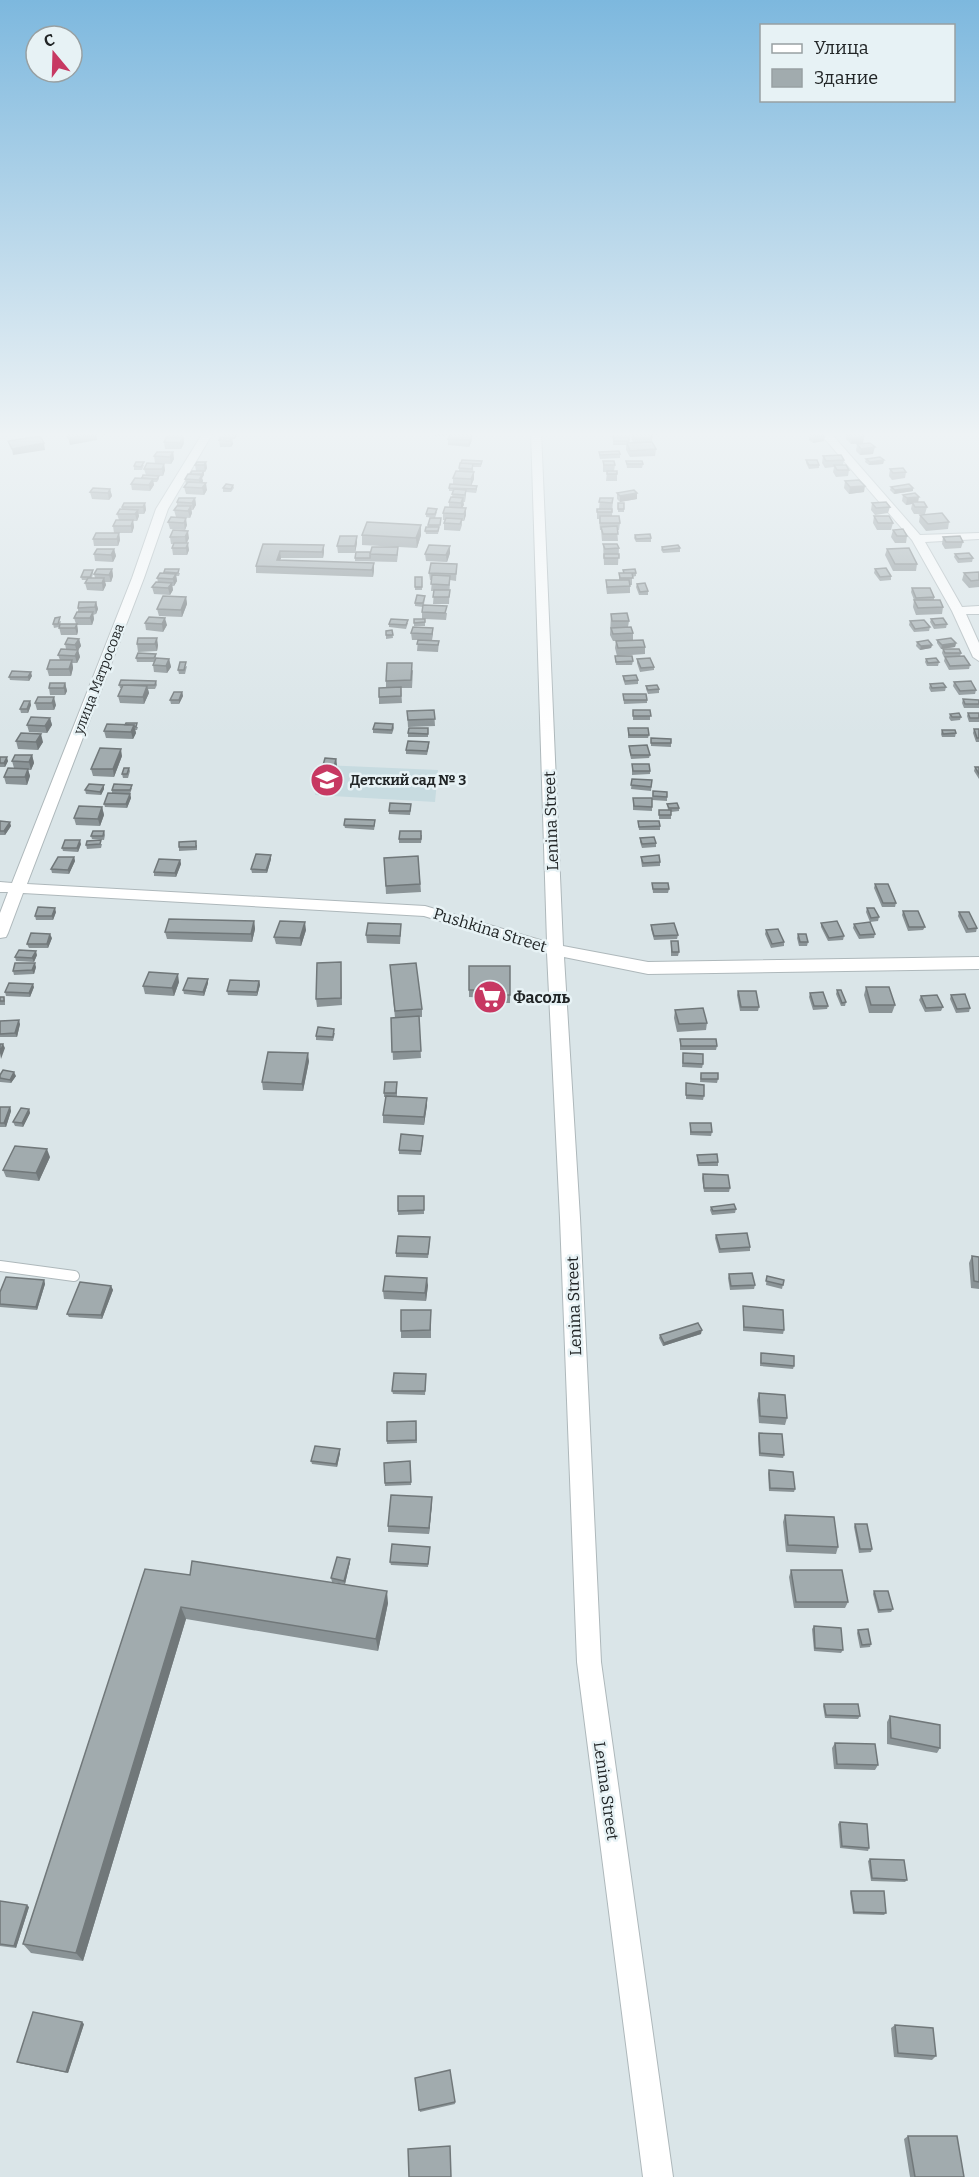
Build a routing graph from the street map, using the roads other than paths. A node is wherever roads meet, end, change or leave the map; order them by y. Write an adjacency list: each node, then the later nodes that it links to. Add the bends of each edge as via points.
1 (154, 533): 10 (street, улица Матросова)
2 (540, 533): 12 (street, Lenina Street)
3 (911, 533): 5 (street)
4 (979, 536): 5 (street)
5 (917, 539): 7 (street)
6 (979, 610): 7 (street)
7 (958, 611): 8 (street)
8 (979, 657)
9 (0, 887): 10 (street, Pushkina Street)
10 (19, 888): 11 (street, улица Матросова); 12 (street, Pushkina Street, via 425,911)
11 (0, 933)
12 (555, 950): 13 (street, Pushkina Street, via 648,968); 16 (street, Lenina Street, via 589,1662)
13 (979, 963)
14 (0, 1266): 15 (lane)
15 (74, 1276)
16 (658, 2177)

